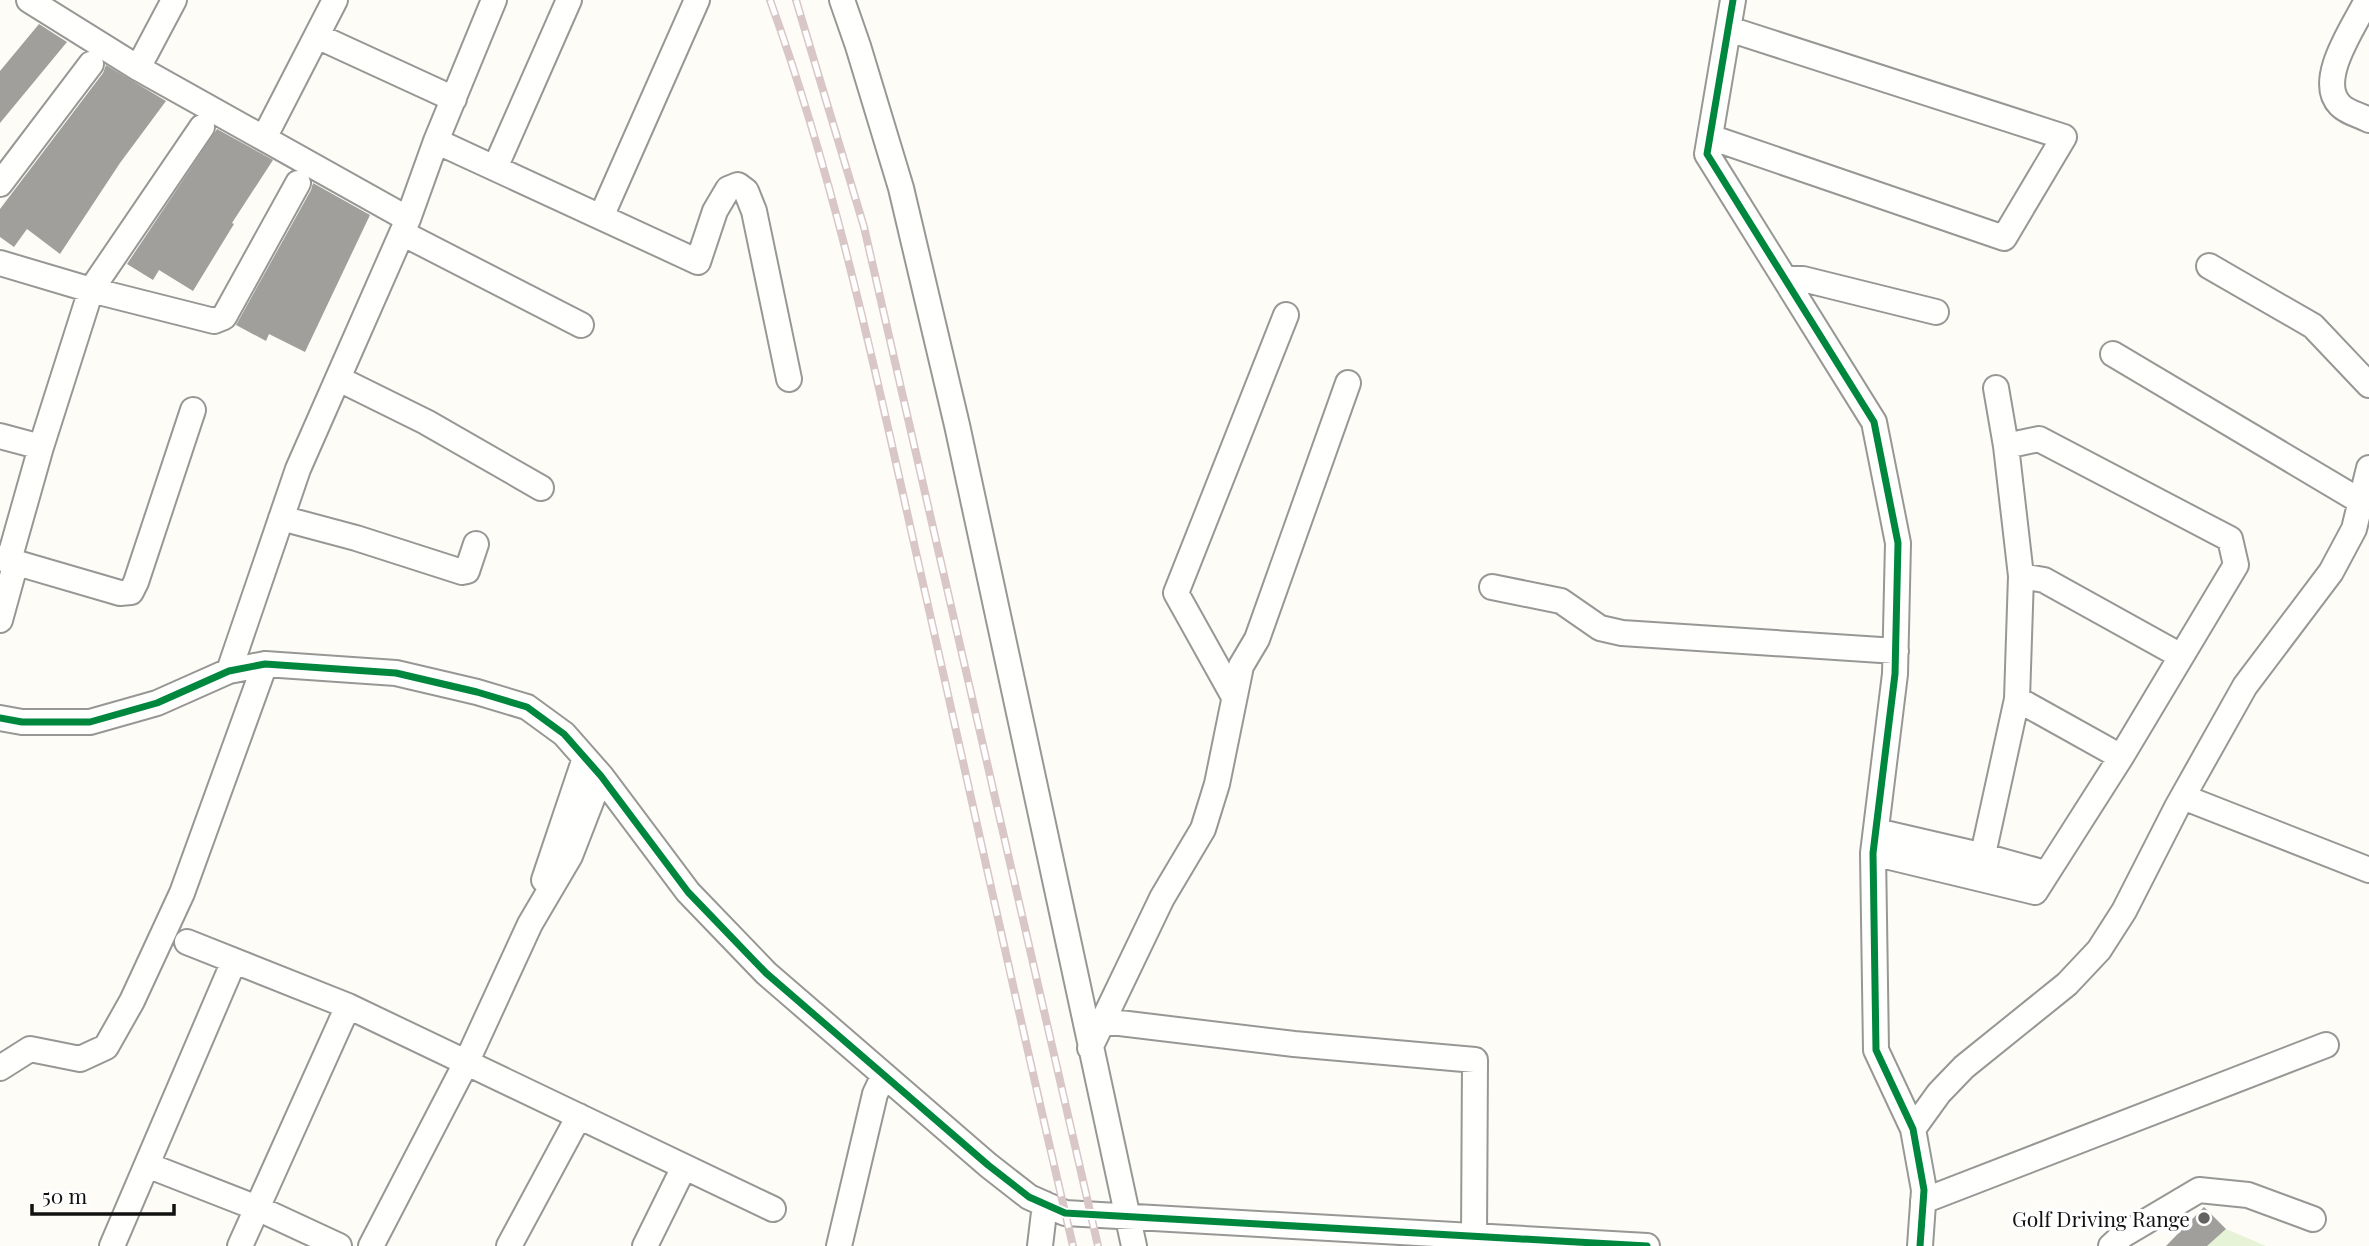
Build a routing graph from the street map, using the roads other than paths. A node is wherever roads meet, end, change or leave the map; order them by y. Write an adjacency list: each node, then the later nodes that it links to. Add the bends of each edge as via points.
1 (29, 0): 13 (street)
2 (174, 0): 13 (street)
3 (335, 0): 11 (street)
4 (494, 0): 14 (street)
5 (569, 0): 20 (street)
6 (697, 0): 23 (street)
7 (842, 0): 70 (street, via 901,188 957,425)
8 (1733, 0): 10 (street)
9 (2369, 1): 15 (street, via 2337,57 2332,76 2332,94 2341,107)
10 (1729, 29): 17 (street); 17 (street, via 2064,137 2004,238)
11 (317, 36): 14 (street); 18 (street)
12 (91, 64): 22 (street)
13 (138, 68): 18 (street)
14 (454, 99): 19 (street)
15 (2369, 120)
16 (202, 127): 28 (street)
17 (1710, 137): 27 (street, via 1707,154)
18 (264, 138): 24 (street)
19 (436, 141): 20 (street); 24 (street)
20 (495, 168): 23 (street)
21 (298, 183): 28 (street, via 224,317 214,321)
22 (0, 184)
23 (601, 217): 34 (street, via 698,262 715,211 728,189 738,185 746,191)
24 (405, 226): 31 (street); 33 (street)
25 (0, 262): 28 (street)
26 (2209, 265): 36 (street, via 2313,326)
27 (1784, 279): 29 (street, via 1803,279); 52 (street, via 1874,422 1898,543)
28 (92, 289): 41 (street)
29 (1936, 312)
30 (1286, 315): 56 (street, via 1176,593)
31 (581, 325)
32 (2113, 354): 44 (street)
33 (339, 379): 43 (street); 45 (street)
34 (789, 379)
35 (1348, 383): 56 (street, via 1257,639 1241,666)
36 (2369, 385)
37 (1996, 388): 40 (street)
38 (192, 410): 48 (street, via 131,592 120,593)
39 (0, 436): 41 (street)
40 (2006, 446): 49 (street); 53 (street, via 2039,439 2230,539 2236,565)
41 (41, 447): 48 (street)
42 (2369, 468): 44 (street)
43 (541, 488)
44 (2360, 502): 46 (street, via 2354,530)
45 (281, 518): 47 (street, via 462,572 470,565); 55 (street)
46 (2359, 542): 61 (street, via 2330,572 2245,686)
47 (476, 544)
48 (8, 560): 51 (street)
49 (2021, 576): 53 (street, via 2044,580); 57 (street)
50 (1492, 587): 52 (street, via 1561,601 1600,628 1622,633)
51 (0, 620)
52 (1895, 651): 62 (street)
53 (2181, 656): 59 (street)
54 (265, 664): 55 (street); 60 (street, via 396,673 527,707 564,734); 72 (street, via 182,894 106,1046 80,1059 30,1049)
55 (229, 671): 58 (street, via 157,703 90,722)
56 (1234, 697): 68 (street, via 1203,829 1162,898)
57 (2017, 699): 59 (street); 63 (street)
58 (0, 718)
59 (2120, 757): 63 (street, via 2040,883)
60 (593, 767): 71 (street, via 570,856 530,924); 73 (street, via 688,892 766,973)
61 (2183, 797): 64 (street); 75 (street, via 2099,950 2067,984 1964,1067)
62 (1874, 842): 63 (street); 75 (street, via 1876,1050)
63 (1981, 866)
64 (2369, 870)
65 (187, 942): 66 (street)
66 (234, 961): 67 (street); 76 (street)
67 (348, 1006): 71 (street); 80 (street)
68 (1103, 1021): 70 (street); 84 (street, via 1475,1060)
69 (2326, 1045): 78 (street)
70 (1090, 1048): 82 (street)
71 (467, 1061): 74 (street); 88 (street)
72 (0, 1068)
73 (884, 1075): 79 (street, via 1029,1197); 91 (street, via 875,1094)
74 (579, 1115): 77 (street); 89 (street)
75 (1913, 1129): 78 (street)
76 (147, 1165): 80 (street); 85 (street)
77 (684, 1167): 81 (street); 90 (street)
78 (1923, 1201): 95 (street)
79 (1045, 1204): 82 (street, via 1065,1213); 92 (street)
80 (257, 1208): 86 (street); 87 (street)
81 (773, 1209)
82 (1127, 1217): 84 (street); 93 (street)
83 (2313, 1219): 96 (street, via 2248,1195 2199,1190)
84 (1474, 1237): 94 (street)
85 (111, 1246)
86 (240, 1246)
87 (339, 1246)
88 (371, 1246)
89 (509, 1246)
90 (646, 1246)
91 (839, 1246)
92 (1040, 1246)
93 (1134, 1246)
94 (1647, 1246)
95 (1920, 1246)
96 (2111, 1246)

